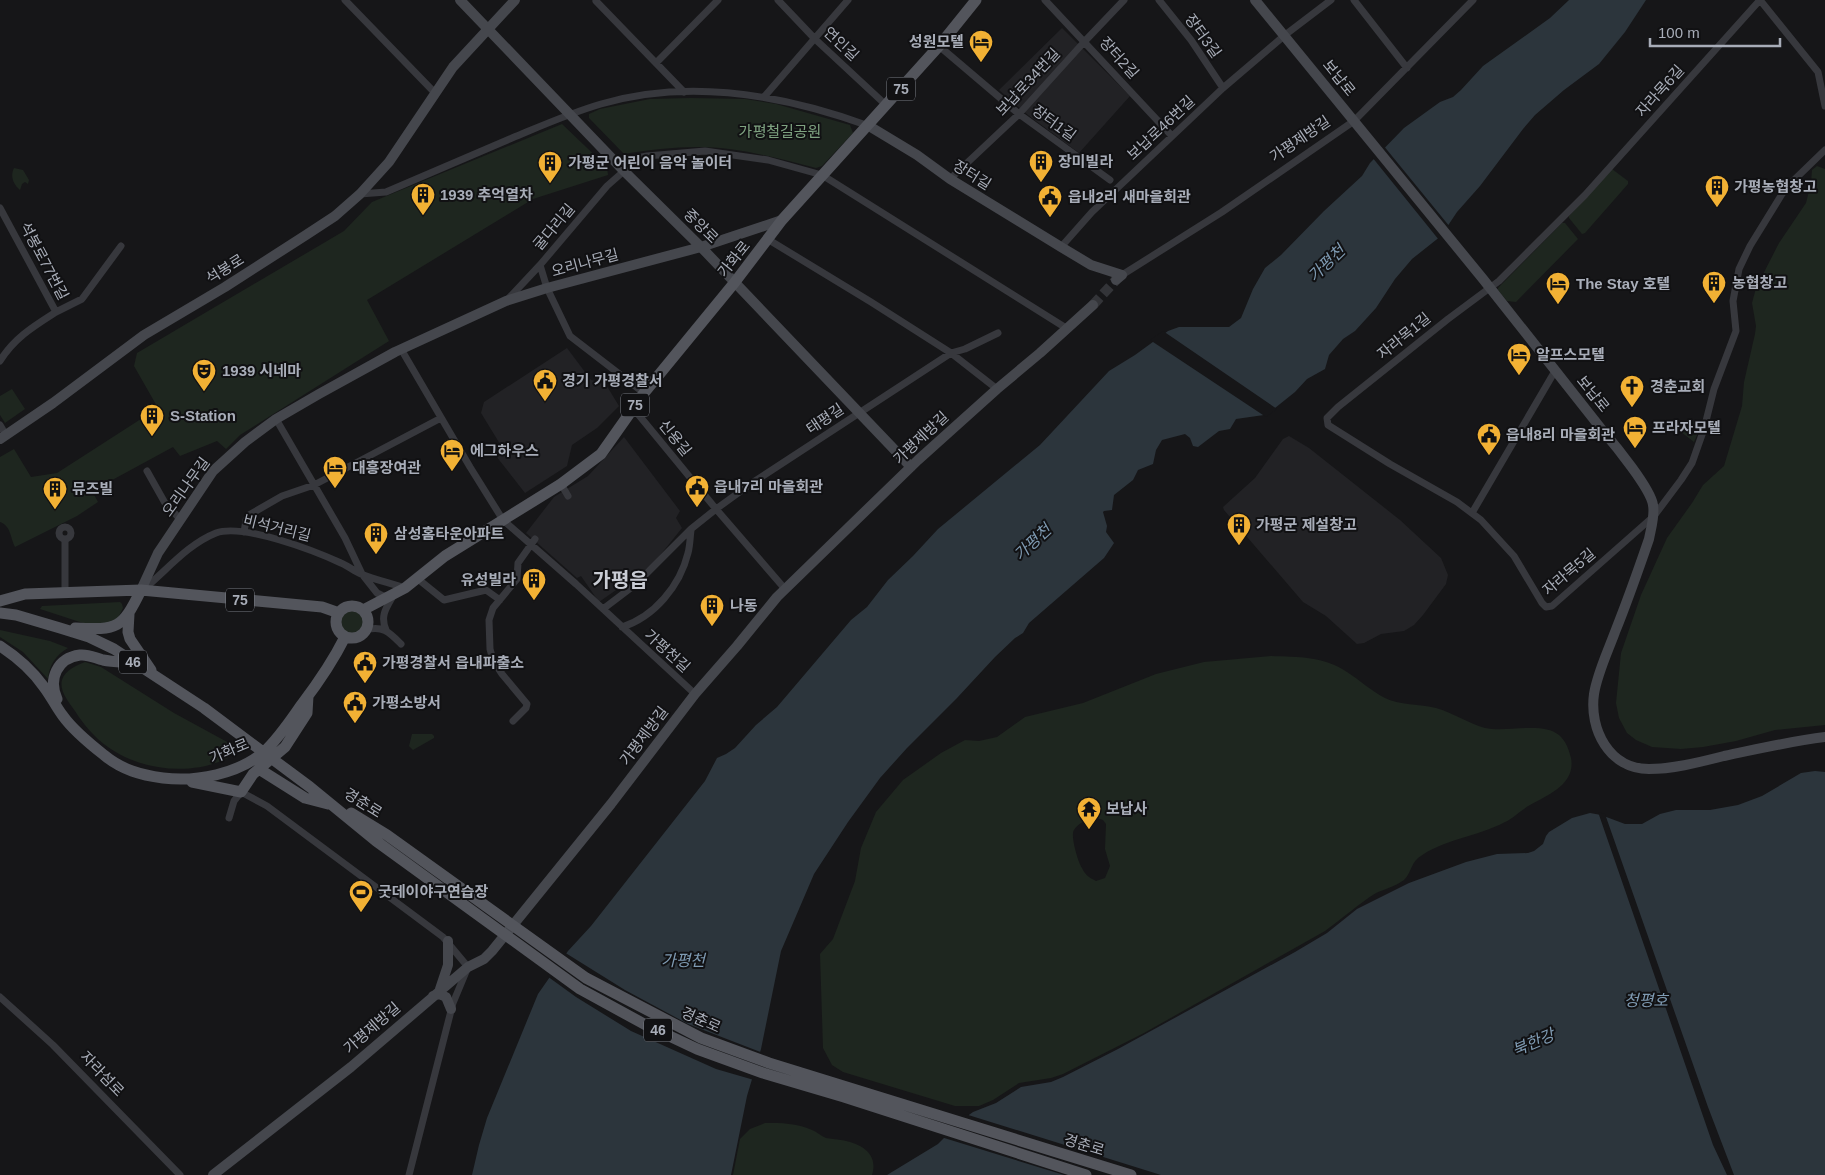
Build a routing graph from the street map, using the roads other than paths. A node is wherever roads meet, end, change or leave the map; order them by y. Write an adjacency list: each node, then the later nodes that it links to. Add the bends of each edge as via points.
1 (345, 0): 25 (street)
2 (460, 0): 16 (street, 중앙로)
3 (515, 0): 16 (street, 석봉로)
4 (596, 0): 21 (street)
5 (718, 0): 21 (street)
6 (778, 0): 18 (street, 연인길)
7 (848, 0): 18 (street)
8 (975, 0): 20 (main road, 가화로 / 75)
9 (1045, 0): 19 (street, 장터2길)
10 (1124, 0): 19 (street, 보납로34번길)
11 (1159, 0): 23 (street, 장터3길)
12 (1255, 0): 17 (street, 보납로)
13 (1331, 0): 17 (street, 보납로46번길)
14 (1354, 0): 22 (street)
15 (1473, 0): 22 (street, 가평제방길)
16 (488, 29): 25 (street, 석봉로, via 453,67); 29 (street, 중앙로)
17 (1285, 35): 23 (street, 보납로46번길); 31 (street, 보납로)
18 (815, 38): 26 (street); 27 (street, 연인길)
19 (1085, 41): 30 (street, 보납로34번길); 33 (street, 장터2길)
20 (940, 46): 27 (main road, 가화로 / 75); 30 (street, 장터1길)
21 (656, 63): 24 (street)
22 (1407, 68): 31 (street, 가평제방길)
23 (1223, 88): 33 (street, 보납로46번길)
24 (684, 92): 26 (street); 29 (street, via 636,96)
25 (436, 93): 40 (street, 석봉로, via 385,166)
26 (764, 97): 32 (street, via 798,103)
27 (887, 106): 32 (main road, 가화로 / 75)
28 (1825, 106): 51 (street, 자라목6길, via 1818,72 1760,0 1585,195)
29 (569, 114): 35 (street, 중앙로); 40 (street, via 386,192)
30 (1019, 114): 38 (street, 보납로34번길); 39 (street, 장터1길)
31 (1354, 121): 48 (street, 가평제방길); 51 (street, 보납로)
32 (869, 126): 37 (main road, 가화로 / 75); 38 (street, 장터길)
33 (1172, 136): 46 (street, 보납로46번길, via 1092,212)
34 (1825, 150): 76 (street, via 1782,194 1739,269 1733,301 1736,331 1714,388 1701,439 1685,475)
35 (616, 162): 36 (street, 중앙로); 37 (street, via 705,151 768,160)
36 (624, 171): 45 (street, 중앙로); 47 (street, 굴다리길, via 607,186)
37 (822, 175): 42 (main road, 가화로 / 75); 55 (street)
38 (950, 179): 46 (street, 장터길)
39 (1110, 180)
40 (360, 194): 68 (street, 석봉로, via 306,235 144,335)
41 (0, 208): 54 (street, 석봉로77번길)
42 (782, 220): 43 (main road, 가화로 / 75); 45 (street, 오리나무길)
43 (769, 240): 49 (main road, 가화로 / 75); 58 (street)
44 (121, 246): 54 (street, via 82,299)
45 (701, 247): 49 (street, 중앙로); 50 (street, 오리나무길)
46 (1061, 248): 48 (street, 가평제방길)
47 (540, 265): 50 (street, 굴다리길); 52 (street)
48 (1119, 278)
49 (734, 282): 62 (main road, 가화로 / 75); 64 (street, 중앙로)
50 (547, 288): 52 (street, 오리나무길); 62 (street, 굴다리길, via 570,336)
51 (1490, 289): 60 (street, 보납로); 75 (street, 자라목1길, via 1448,319 1327,418 1328,425)
52 (506, 301): 57 (street, 오리나무길)
53 (1092, 305): 55 (street, 가평제방길)
54 (56, 312): 59 (street, 석봉로77번길, via 27,331 10,346)
55 (1066, 328): 61 (street, 가평제방길)
56 (998, 333): 58 (street, 태평길, via 966,350)
57 (401, 349): 65 (street); 66 (street, 오리나무길)
58 (951, 353): 61 (street); 64 (street, 태평길)
59 (0, 361)
60 (1555, 371): 75 (street); 76 (street, 보납로, via 1642,483 1652,500)
61 (997, 389): 69 (street, 가평제방길)
62 (644, 393): 63 (main road, 가화로 / 75)
63 (633, 408): 71 (main road, 가화로 / 75, via 601,454); 74 (street, 신용길)
64 (860, 413): 69 (street, 중앙로); 74 (street, 태평길)
65 (441, 418): 72 (street); 78 (street)
66 (276, 420): 72 (street); 77 (street, 오리나무길, via 212,471)
67 (0, 425): 68 (street)
68 (3, 437)
69 (911, 467): 86 (street, 가평제방길)
70 (147, 471): 77 (street, via 165,503)
71 (561, 484): 73 (street); 78 (main road, 가화로 / 75)
72 (314, 486): 80 (street, via 282,496 249,515); 83 (street)
73 (568, 496)
74 (716, 510): 79 (street); 86 (street, 신용길)
75 (1472, 513): 76 (street, 자라목5길, via 1514,556 1542,604 1549,607)
76 (1654, 516): 111 (street, 보납로, via 1649,540 1594,692 1596,726 1606,747 1627,765 1651,769)
77 (180, 519): 87 (street, 오리나무길, via 158,553)
78 (503, 520): 82 (street, 가평천길); 84 (main road, 가화로 / 75)
79 (691, 529): 94 (street, via 636,584); 100 (street, 가평천길, via 688,555 674,585 660,603)
80 (244, 532): 83 (street, 비석거리길, via 314,551); 87 (street, 비석거리길, via 215,534 191,548)
81 (65, 539): 89 (street)
82 (533, 542): 91 (street, via 518,563 517,579); 94 (street, 가평천길)
83 (362, 574): 85 (street, 비석거리길); 88 (street)
84 (418, 578): 85 (main road, 가화로 / 75); 91 (street, via 444,600 486,590)
85 (405, 588): 90 (main road, 가화로 / 75)
86 (785, 589): 107 (street, 가평제방길)
87 (141, 590): 89 (main road, 75); 96 (main road, 75, via 322,607); 97 (main road)
88 (374, 590): 90 (street, via 380,595); 93 (street, via 371,600)
89 (65, 594): 92 (main road, 75, via 24,594)
90 (393, 596): 93 (main road, 가화로); 98 (main road, 가화로, via 374,612); 101 (street, via 383,616)
91 (500, 600): 109 (street, via 490,614 488,635 497,668 527,706)
92 (0, 601)
93 (361, 609): 96 (main road, via 346,607); 98 (main road, via 368,618)
94 (603, 609): 100 (street, 가평천길)
95 (0, 613): 99 (main road, 경춘로 / 46)
96 (338, 613): 102 (main road, via 336,626)
97 (129, 614): 99 (main road, via 110,628); 106 (main road, via 130,639)
98 (367, 626): 101 (street); 102 (main road, via 357,638)
99 (60, 628): 105 (main road, 경춘로 / 46, via 96,640)
100 (622, 628): 107 (street, 가평천길)
101 (386, 630): 103 (street)
102 (345, 637): 108 (main road, 가화로)
103 (401, 644)
104 (0, 646): 110 (main road, via 39,680 62,715)
105 (136, 664): 106 (main road, 경춘로 / 46); 110 (main road, via 80,655 58,667 53,689)
106 (155, 675): 114 (main road, 경춘로 / 46)
107 (695, 694): 120 (street, 가평제방길, via 606,812 492,951)
108 (308, 696): 112 (main road, via 307,713 290,740); 113 (main road, 가화로, via 273,743 255,758 218,774)
109 (513, 721)
110 (78, 731): 113 (main road, 가화로, via 124,768)
111 (1825, 737)
112 (259, 769): 115 (main road); 116 (main road, via 305,798)
113 (182, 780): 115 (main road)
114 (310, 787): 116 (main road, 경춘로 / 46); 118 (main road, 경춘로 / 46, via 387,835)
115 (241, 792): 117 (street, via 234,801); 119 (street, via 267,806)
116 (332, 805): 118 (main road, 경춘로 / 46, via 376,841)
117 (229, 818)
118 (494, 920): 124 (main road, 경춘로 / 46, via 580,989 644,1024 698,1049 763,1073)
119 (446, 939): 120 (street); 121 (street, via 448,965)
120 (468, 967): 121 (street, 가평제방길); 123 (street)
121 (436, 994): 123 (street, via 443,995); 126 (street, 가평제방길, via 351,1067)
122 (0, 997): 125 (street, 자라섬로, via 53,1045)
123 (451, 1009): 127 (street)
124 (844, 1092): 128 (main road, 경춘로 / 46, via 918,1122); 129 (main road, 경춘로 / 46, via 920,1109)
125 (180, 1175)
126 (213, 1175)
127 (409, 1175)
128 (1086, 1175)
129 (1131, 1175)

